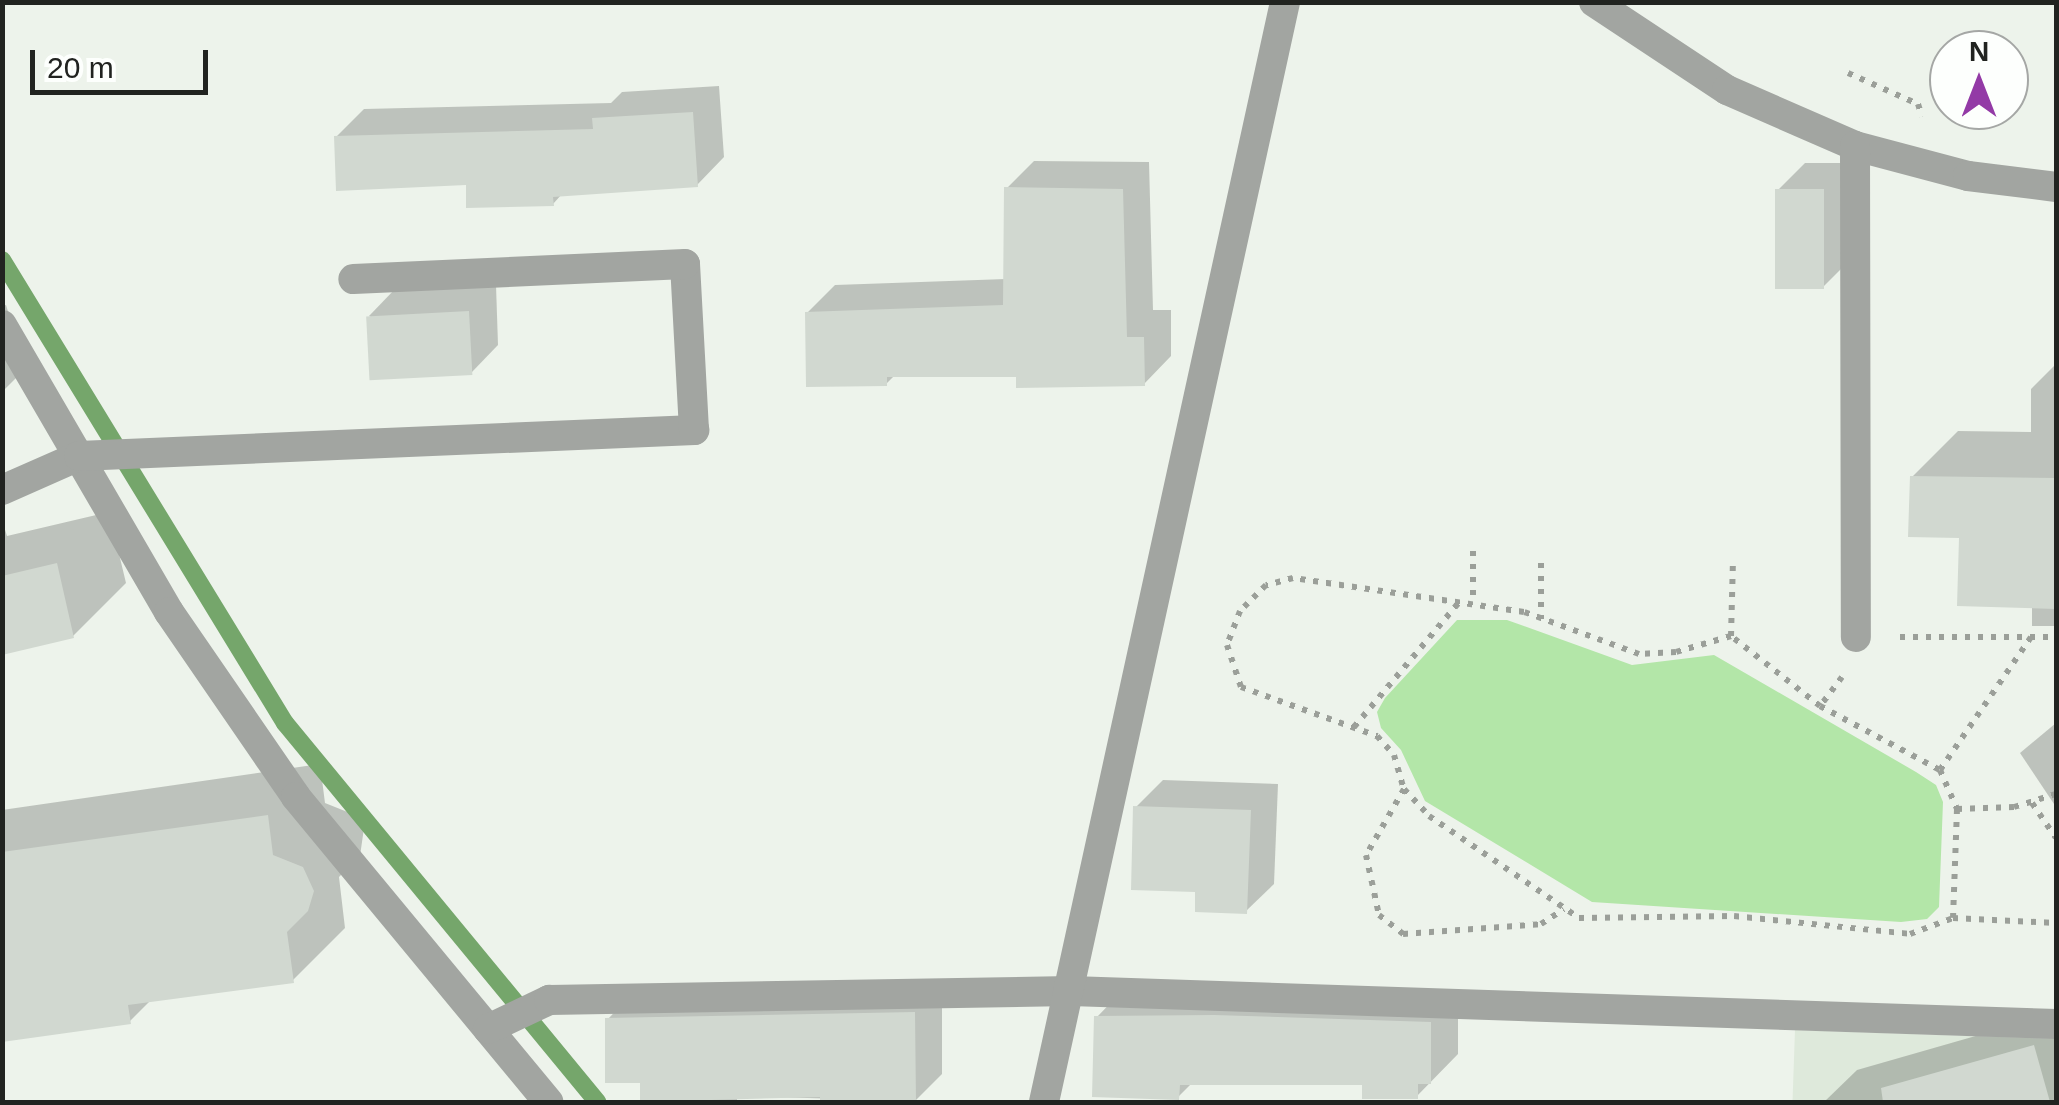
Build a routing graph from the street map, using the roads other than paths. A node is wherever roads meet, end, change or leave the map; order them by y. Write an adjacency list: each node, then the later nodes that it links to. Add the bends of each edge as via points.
1 (1285, 2): 10 (street)
2 (1594, 2): 3 (street, via 1727,90)
3 (1855, 146): 4 (street, via 1968,176); 9 (street)
4 (2056, 188)
5 (352, 279): 7 (street, via 684,264 694,430)
6 (2, 325): 7 (street)
7 (81, 456): 8 (street); 11 (street, via 169,612 296,797)
8 (2, 490)
9 (1856, 637)
10 (1070, 991): 11 (street, via 539,1005); 12 (street); 14 (street)
11 (499, 1024): 13 (street)
12 (2056, 1024)
13 (548, 1102)
14 (1044, 1102)

